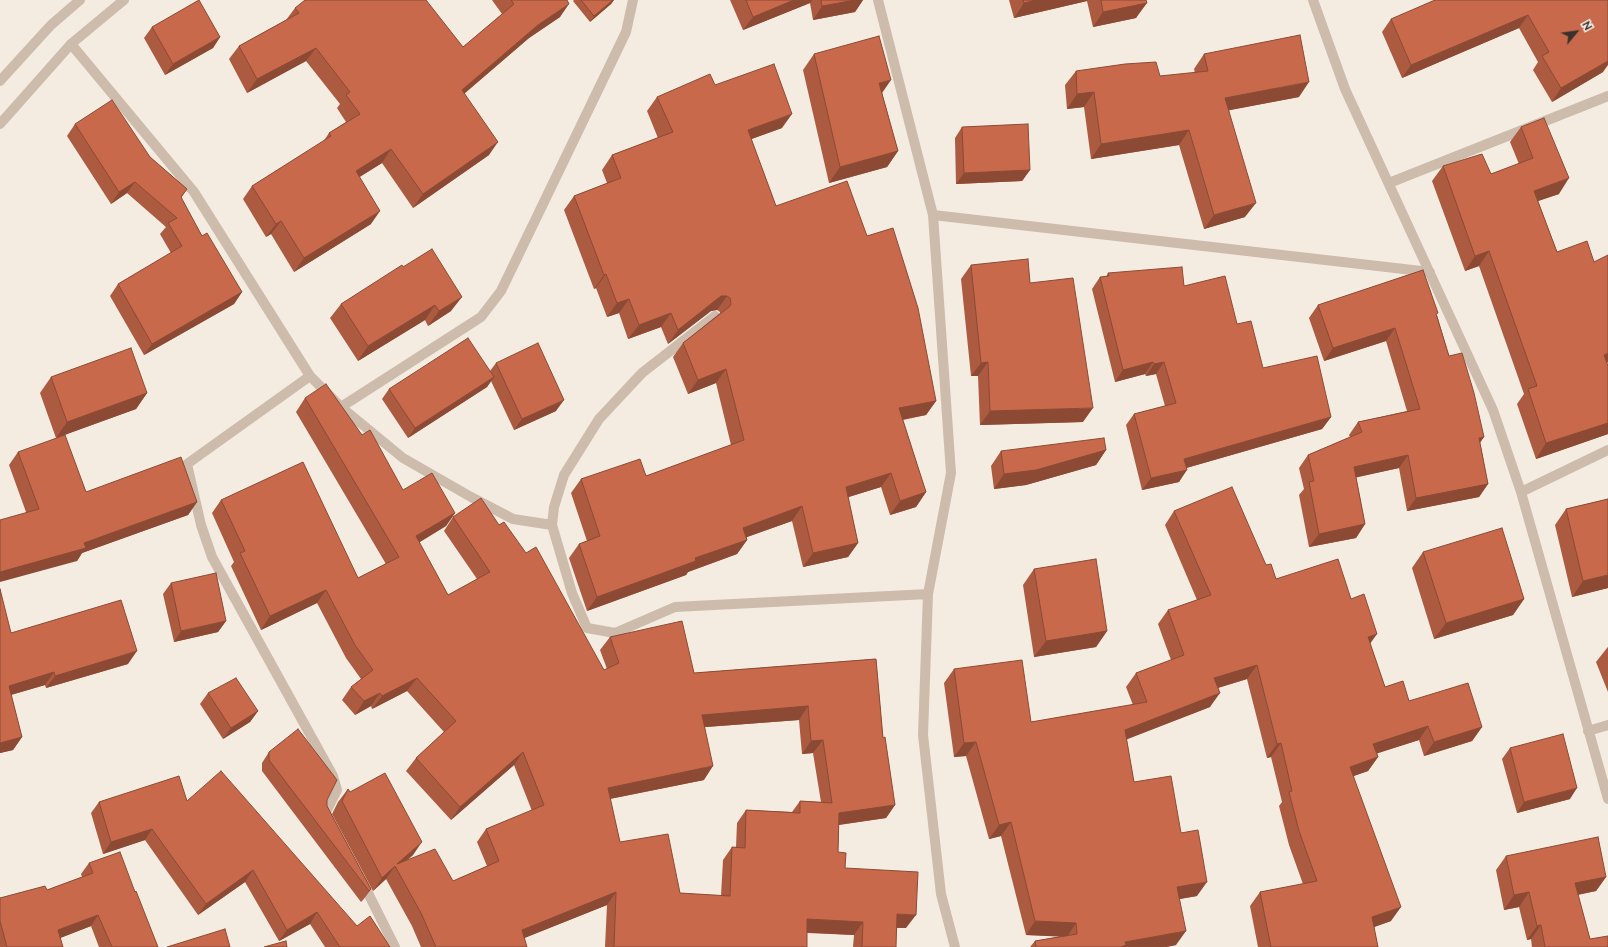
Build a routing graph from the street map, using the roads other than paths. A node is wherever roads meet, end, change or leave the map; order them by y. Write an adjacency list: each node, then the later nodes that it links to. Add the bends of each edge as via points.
1 (80, 0): 7 (street, via 51,25)
2 (124, 0): 6 (street)
3 (633, 0): 15 (street, via 626,32 501,291 481,317)
4 (878, 0): 11 (street)
5 (1313, 0): 10 (street, via 1345,89)
6 (71, 44): 9 (street); 14 (street, via 194,192)
7 (0, 81)
8 (1608, 96): 10 (street)
9 (0, 124)
10 (1388, 184): 12 (street)
11 (933, 215): 12 (street); 19 (street, via 951,473)
12 (1430, 272): 17 (street, via 1493,410)
13 (715, 316): 18 (street, via 642,373 599,419 564,475 554,507)
14 (310, 376): 15 (street); 23 (street, via 187,464 201,525 212,557 333,776 337,790 326,814)
15 (341, 407): 18 (street, via 403,458 471,497 513,519)
16 (1608, 450): 17 (street)
17 (1521, 492): 21 (street)
18 (552, 525): 19 (street, via 572,594 587,628 615,633 674,607)
19 (928, 594): 26 (street, via 923,735 941,894)
20 (1608, 725): 21 (street)
21 (1588, 731): 22 (street)
22 (1608, 800)
23 (335, 831)
24 (355, 869): 25 (street)
25 (395, 947)
26 (955, 947)

